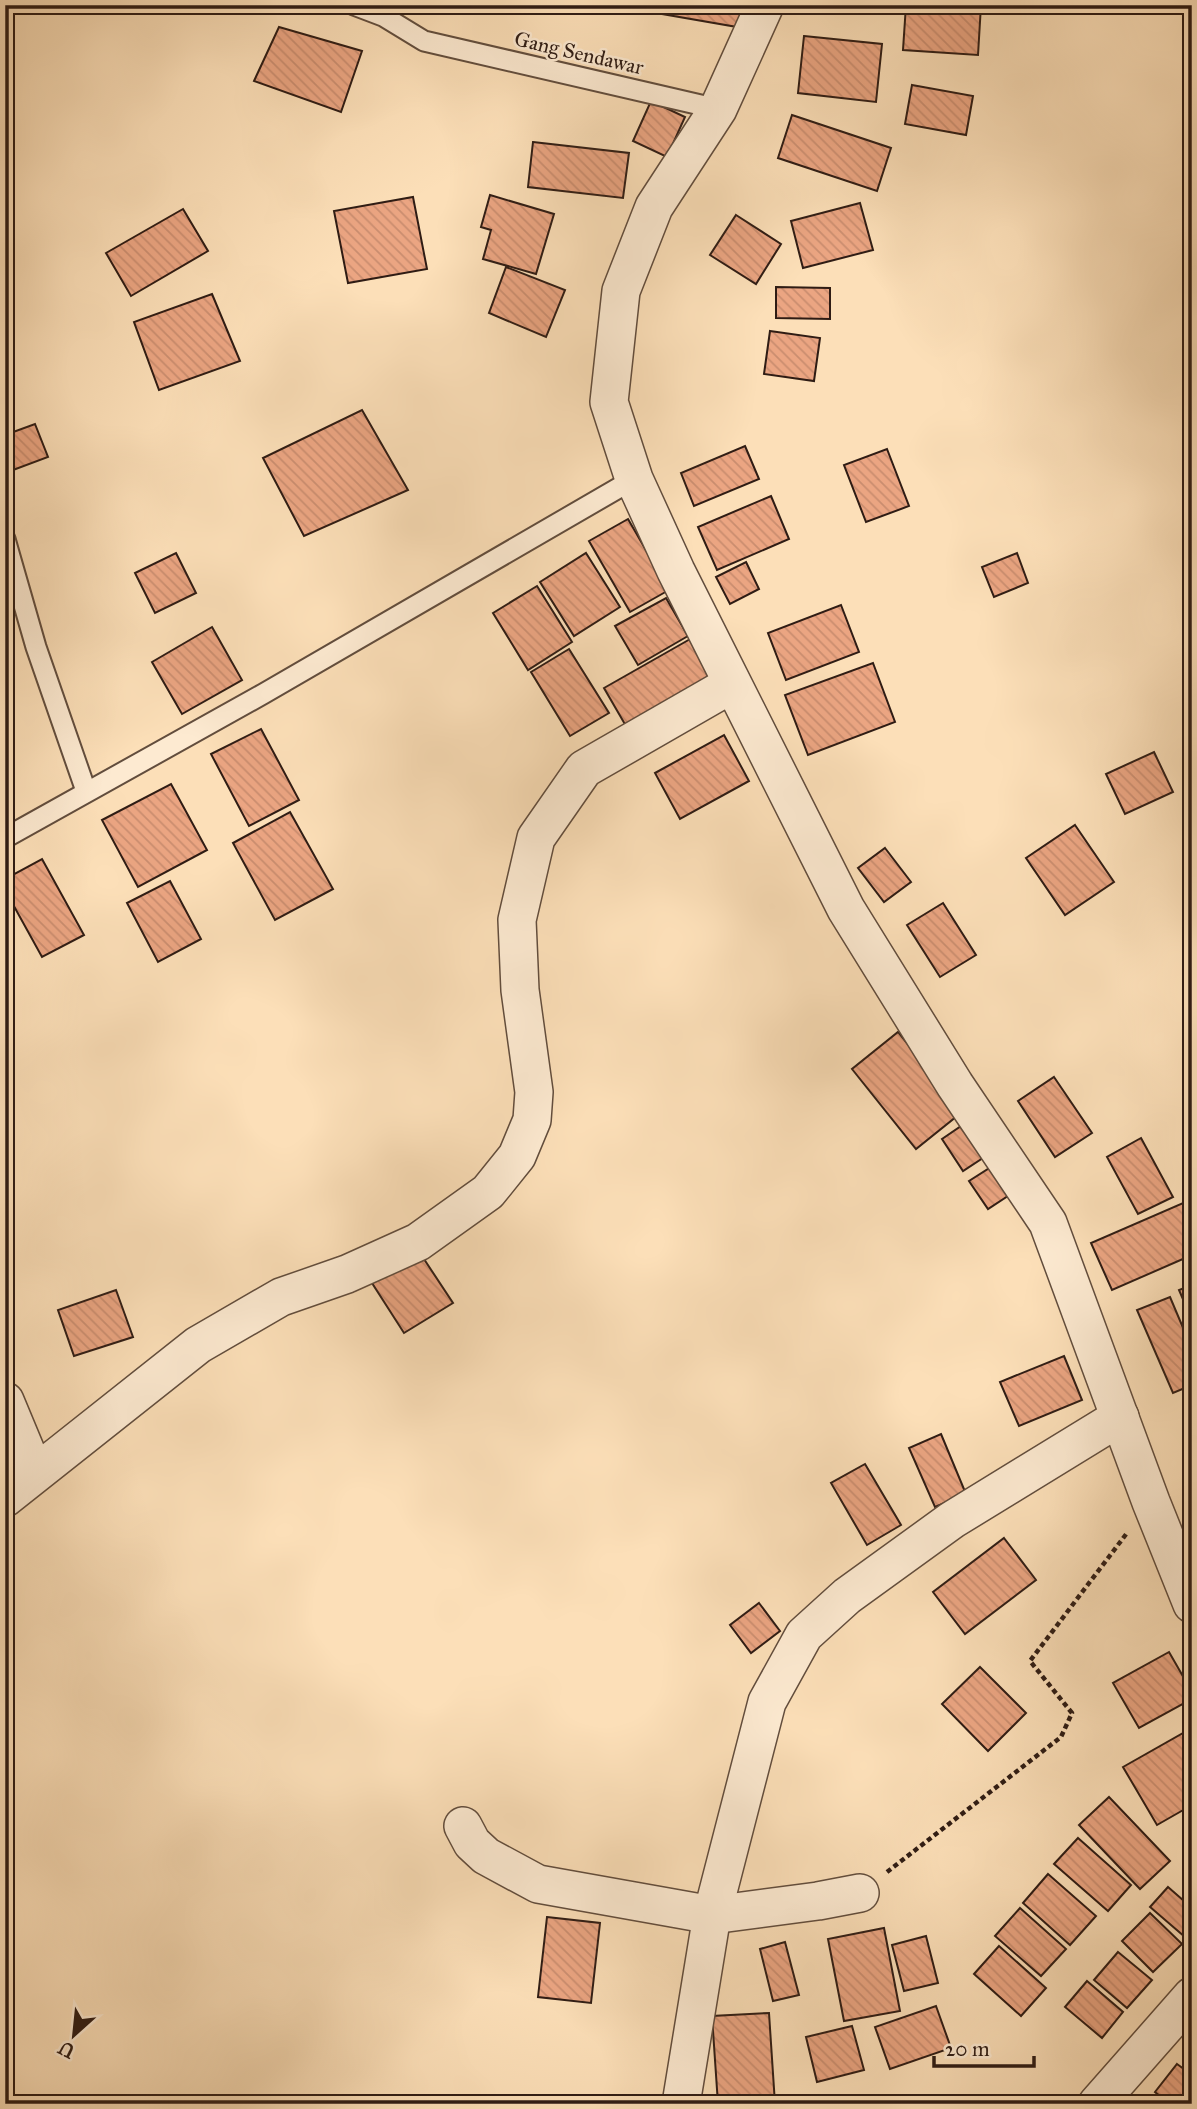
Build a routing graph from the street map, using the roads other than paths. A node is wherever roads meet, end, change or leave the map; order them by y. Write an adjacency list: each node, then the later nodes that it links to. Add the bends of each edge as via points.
1 (354, 5): 3 (lane, Gang Sendawar, via 424,41)
2 (765, 5): 3 (street)
3 (718, 109): 4 (street, via 654,207 621,291 609,402)
4 (634, 479): 6 (street); 7 (lane)
5 (5, 540): 7 (lane)
6 (732, 684): 10 (street, via 846,909 1048,1223); 11 (street, via 584,769 536,838 517,920 520,990 534,1092 532,1120 517,1156 488,1192 418,1242 281,1297 198,1345)
7 (86, 791): 8 (lane)
8 (5, 838)
9 (5, 1401): 11 (street)
10 (1120, 1417): 13 (street, via 1151,1502); 17 (street, via 952,1520 847,1596 804,1635 767,1702)
11 (35, 1473): 12 (street)
12 (5, 1498)
13 (1179, 1534): 14 (street)
14 (1192, 1604)
15 (463, 1826): 17 (street, via 485,1856 538,1884)
16 (860, 1892): 17 (street)
17 (712, 1914): 19 (street)
18 (1192, 1996): 20 (street)
19 (681, 2104)
20 (1097, 2104)

